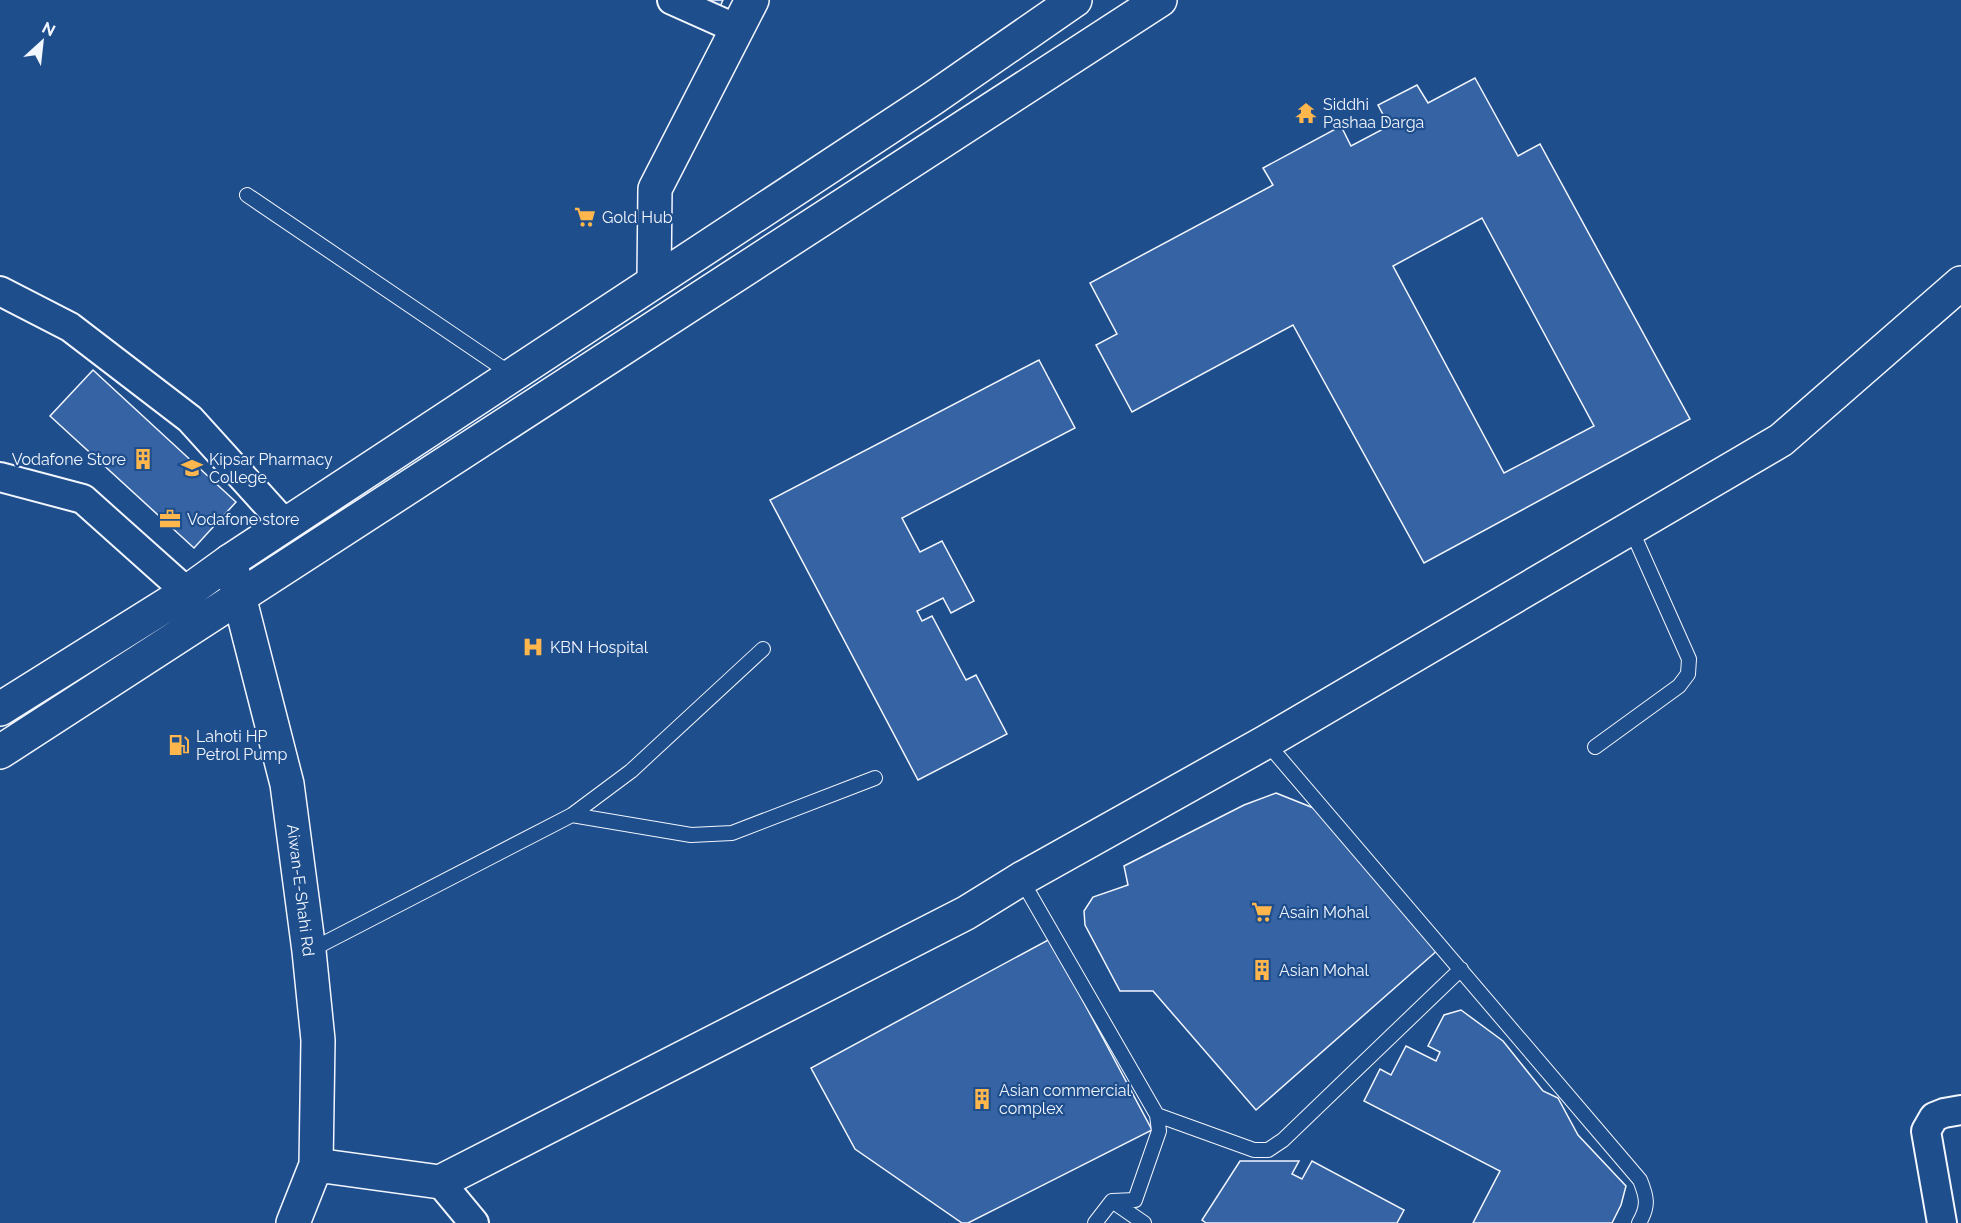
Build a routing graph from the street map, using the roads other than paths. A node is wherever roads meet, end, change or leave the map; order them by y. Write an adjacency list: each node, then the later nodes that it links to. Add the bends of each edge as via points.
1 (672, 0): 5 (street)
2 (752, 0): 5 (main road)
3 (1075, 0): 7 (main road)
4 (1160, 0): 16 (main road)
5 (737, 29): 7 (main road, via 655,189)
6 (247, 195): 10 (lane)
7 (654, 281): 10 (main road)
8 (1961, 283): 13 (main road, via 1781,440)
9 (0, 291): 12 (street, via 70,327 190,419)
10 (513, 375): 12 (main road)
11 (0, 477): 15 (street, via 83,499)
12 (285, 524): 14 (main road)
13 (1631, 528): 19 (main road); 20 (lane, via 1689,659 1688,674 1679,686)
14 (230, 561): 15 (main road); 16 (main road, Aiwan-E-Shahi Rd)
15 (187, 592): 18 (main road)
16 (239, 597): 21 (main road); 25 (main road, Aiwan-E-Shahi Rd, via 287,784)
17 (763, 649): 23 (lane, via 631,771)
18 (0, 708)
19 (1266, 742): 24 (main road); 26 (lane)
20 (1595, 747)
21 (0, 752)
22 (875, 778): 23 (lane, via 732,833 691,834)
23 (572, 815): 25 (lane)
24 (1021, 879): 28 (lane); 30 (main road, via 966,913)
25 (309, 951): 29 (main road, Aiwan-E-Shahi Rd, via 318,1040)
26 (1461, 969): 28 (lane, via 1268,1150 1254,1150); 36 (lane, via 1640,1180 1647,1196)
27 (1961, 1110): 37 (street, via 1934,1118 1926,1131)
28 (1157, 1115): 31 (lane, via 1159,1131 1135,1200)
29 (316, 1165): 30 (main road); 32 (main road, Aiwan-E-Shahi Rd)
30 (440, 1182): 33 (street)
31 (1112, 1201): 34 (lane); 35 (lane)
32 (294, 1223)
33 (474, 1223)
34 (1095, 1223)
35 (1144, 1223)
36 (1639, 1223)
37 (1942, 1223)

